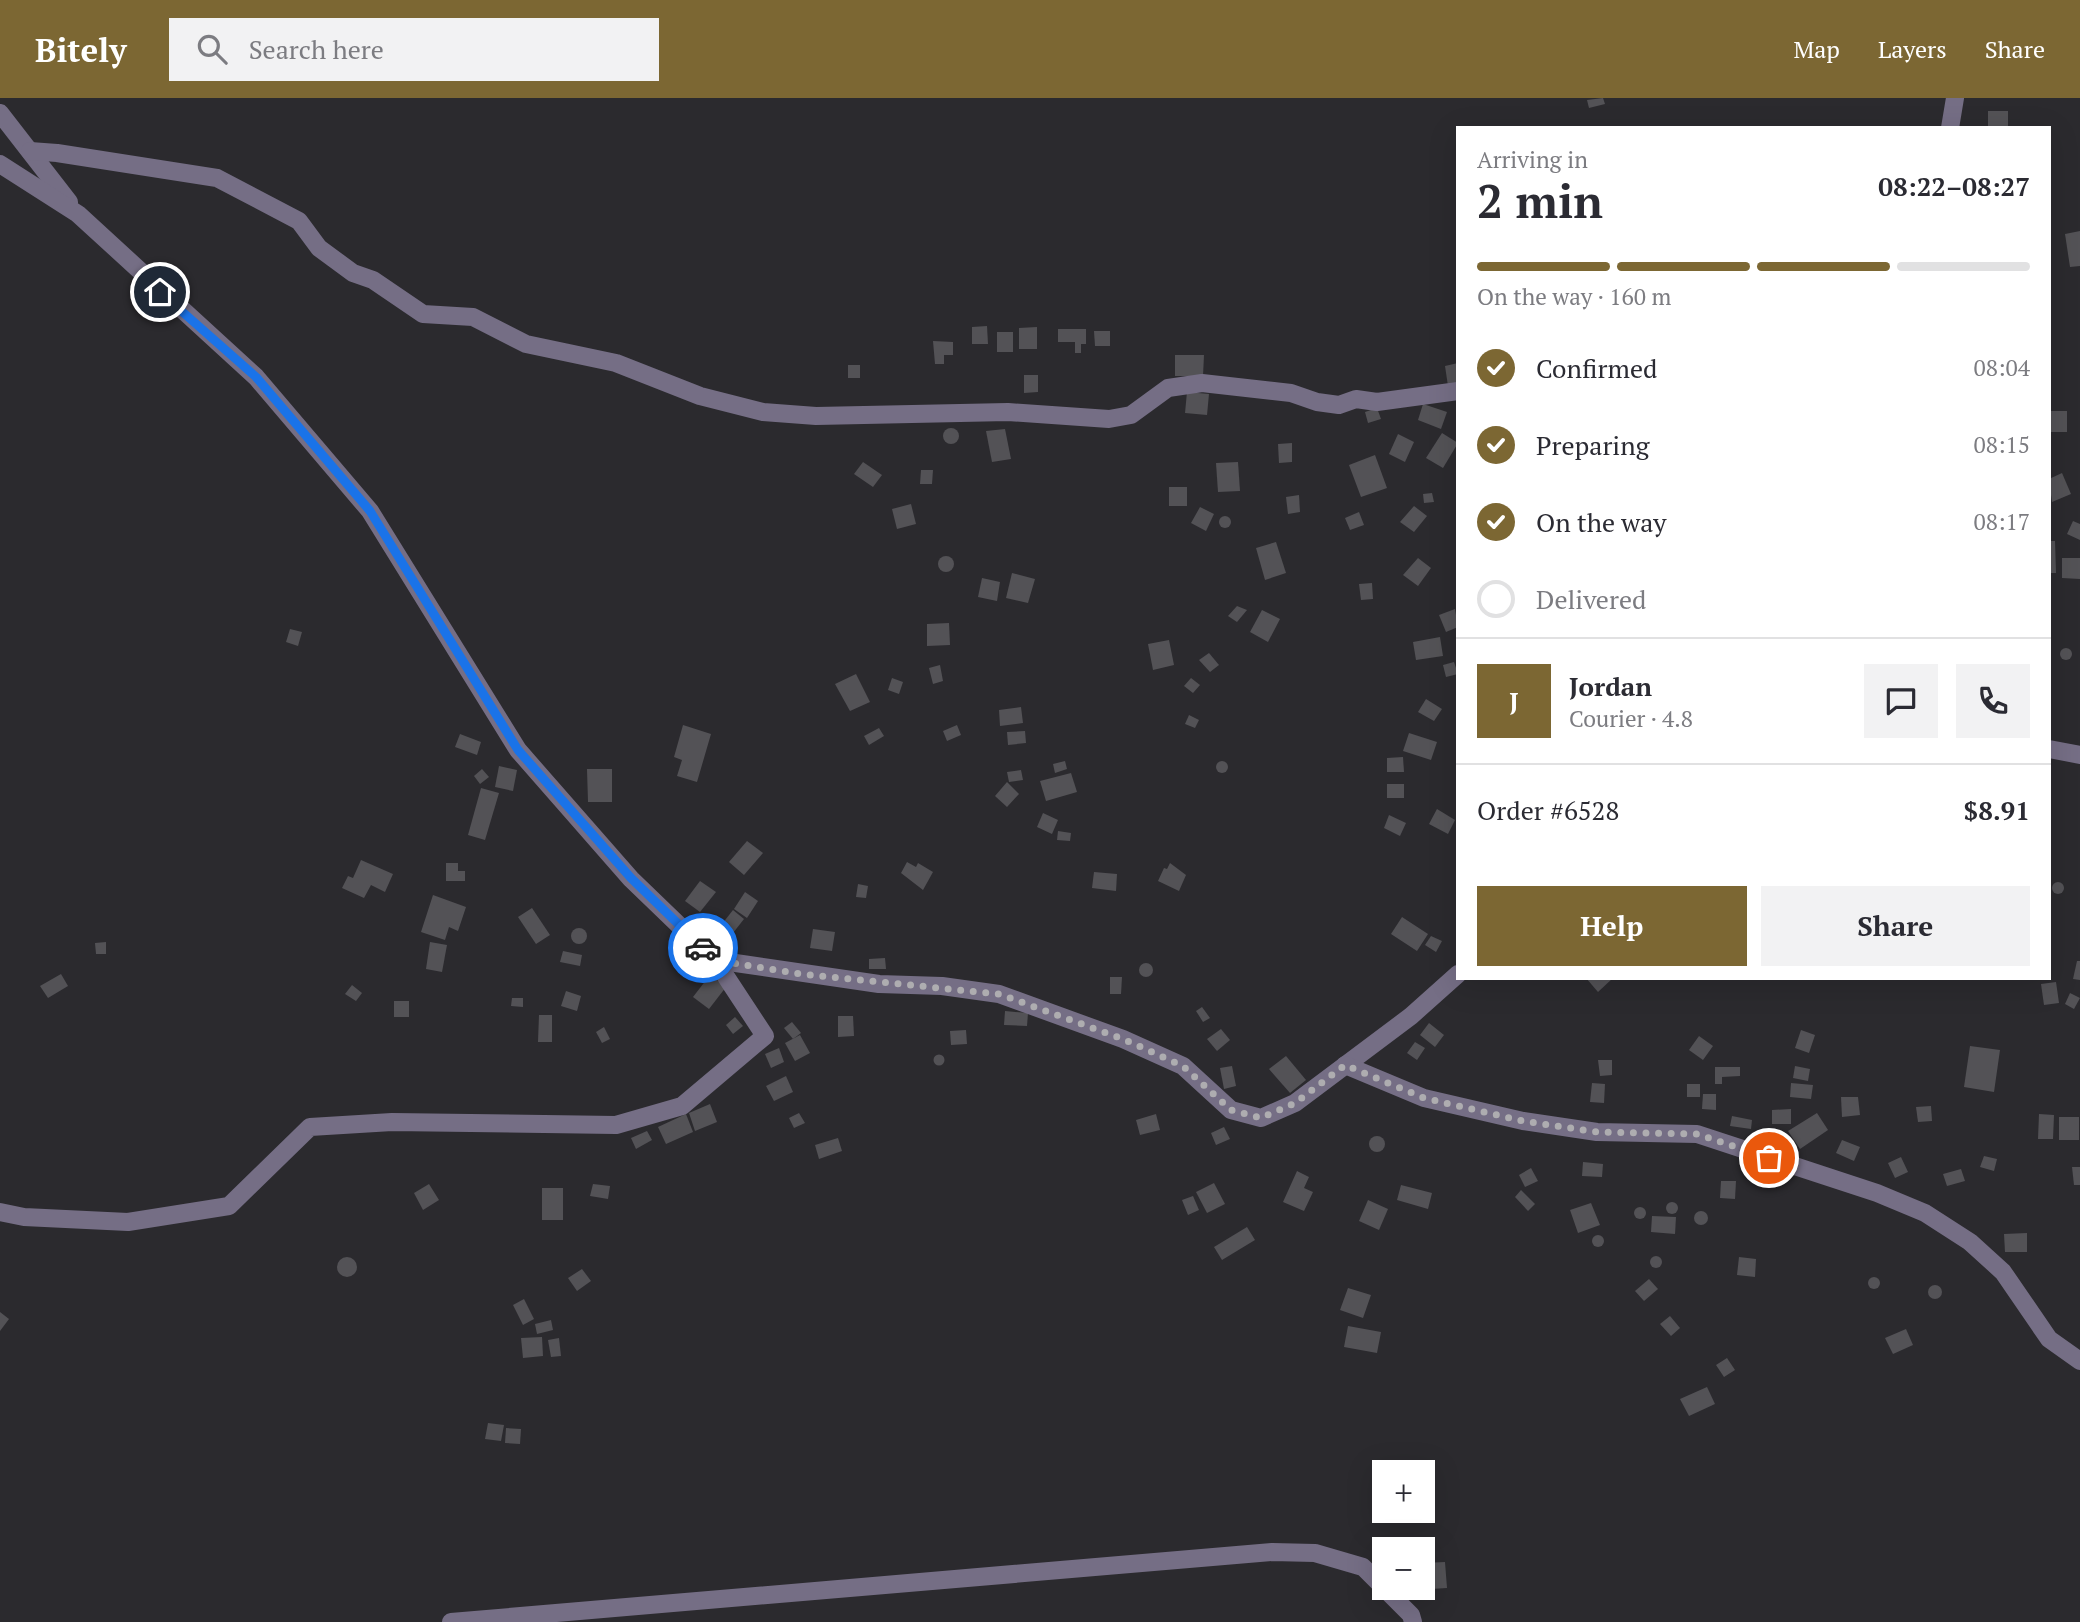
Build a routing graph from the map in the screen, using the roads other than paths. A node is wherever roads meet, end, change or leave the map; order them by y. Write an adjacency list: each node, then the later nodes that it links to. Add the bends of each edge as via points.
1 (1955, 98): 3 (street)
2 (0, 113): 4 (street)
3 (1951, 126)
4 (30, 151): 6 (street); 7 (street, via 217,178 299,221 319,247 423,314 473,317 526,344 616,363 700,396 763,412 816,416 1008,412 1109,419 1130,415 1168,388 1202,383 1291,393 1339,405)
5 (0, 164): 6 (street)
6 (78, 214): 10 (street, via 256,377 370,511 518,750 631,878)
7 (1456, 391)
8 (2051, 749): 9 (street)
9 (2080, 755)
10 (715, 960): 12 (street, via 865,982 999,994 1183,1066 1231,1110 1261,1118 1295,1103); 13 (street, via 765,1036 682,1106 616,1125 392,1122 310,1127 229,1206 128,1222)
11 (1456, 976): 12 (street)
12 (1345, 1065): 14 (street, via 1424,1098 1523,1121 1597,1132 1697,1134 1925,1213 1970,1242 2003,1272 2049,1339)
13 (0, 1212)
14 (2080, 1361)
15 (451, 1622): 16 (street, via 1272,1552 1315,1553 1363,1567)
16 (1413, 1622)

